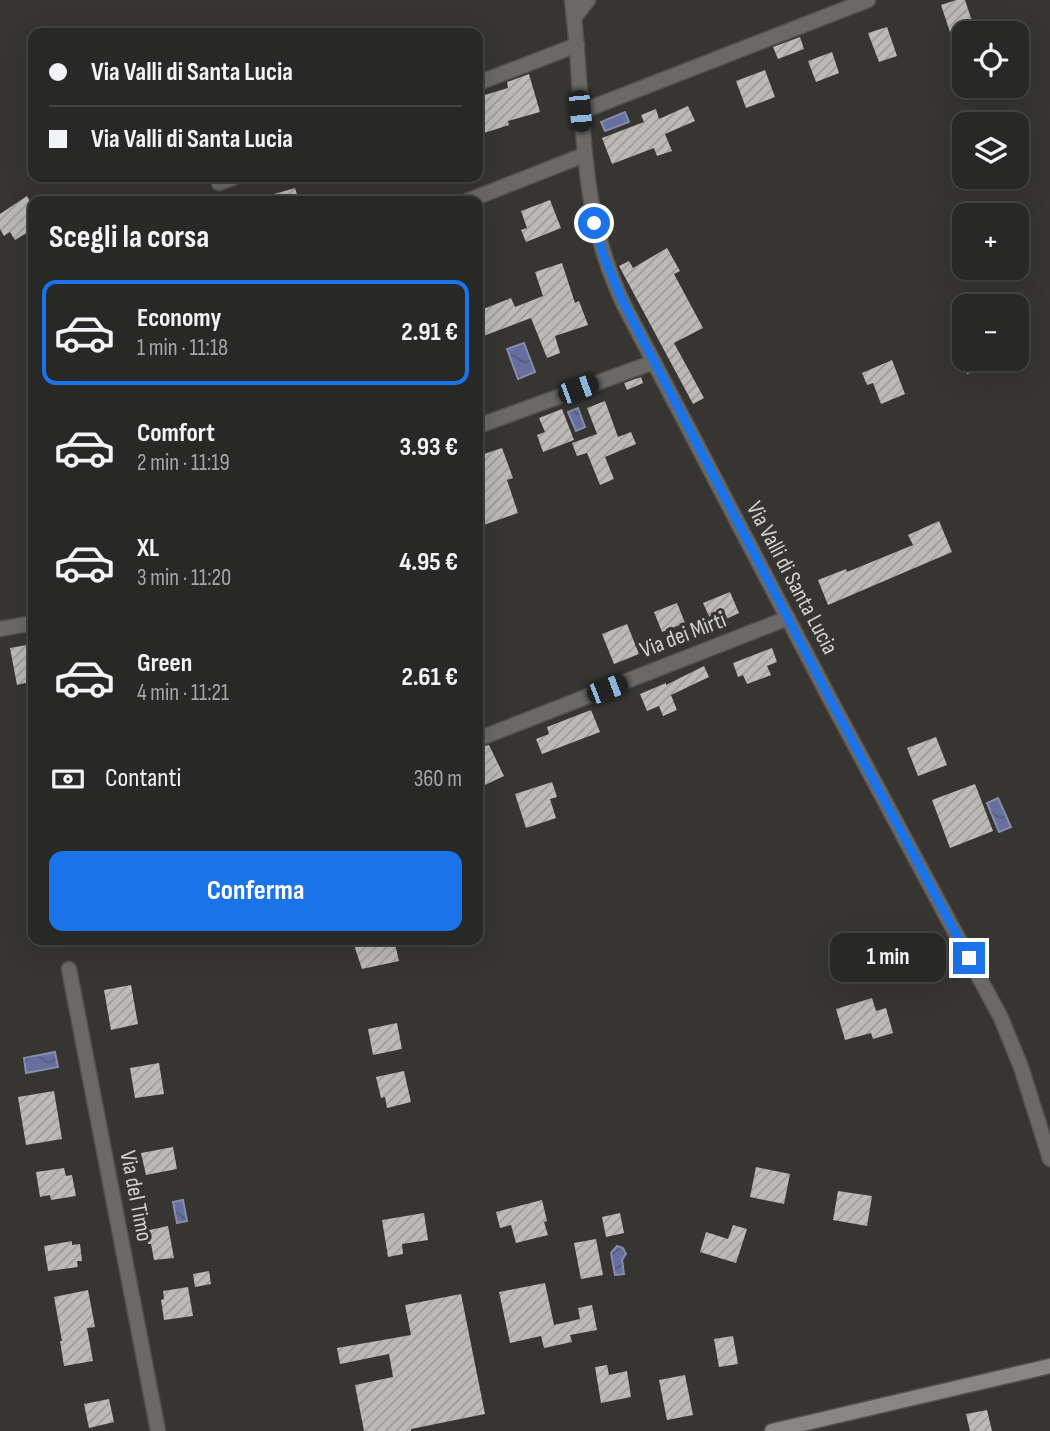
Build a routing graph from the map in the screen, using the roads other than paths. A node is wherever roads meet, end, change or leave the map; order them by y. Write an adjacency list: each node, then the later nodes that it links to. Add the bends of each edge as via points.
1 (572, 0): 4 (street, Via Valli di Santa Lucia)
2 (588, 0): 4 (street)
3 (868, 0): 7 (street)
4 (574, 18): 5 (street, Via Valli di Santa Lucia)
5 (577, 45): 6 (street); 7 (street, Via Valli di Santa Lucia)
6 (483, 81)
7 (580, 111): 8 (street, Via Valli di Santa Lucia)
8 (584, 155): 9 (street); 10 (street, Via Valli di Santa Lucia, via 604,257)
9 (480, 196)
10 (654, 362): 11 (street); 12 (street, Via Valli di Santa Lucia)
11 (483, 424)
12 (788, 618): 15 (street, Via dei Mirti); 17 (street, Via Valli di Santa Lucia, via 1004,1025)
13 (28, 624): 14 (street)
14 (0, 629)
15 (483, 737)
16 (69, 969): 19 (street, Via del Timo)
17 (1050, 1159)
18 (1050, 1366): 20 (main road)
19 (158, 1431)
20 (772, 1431)

